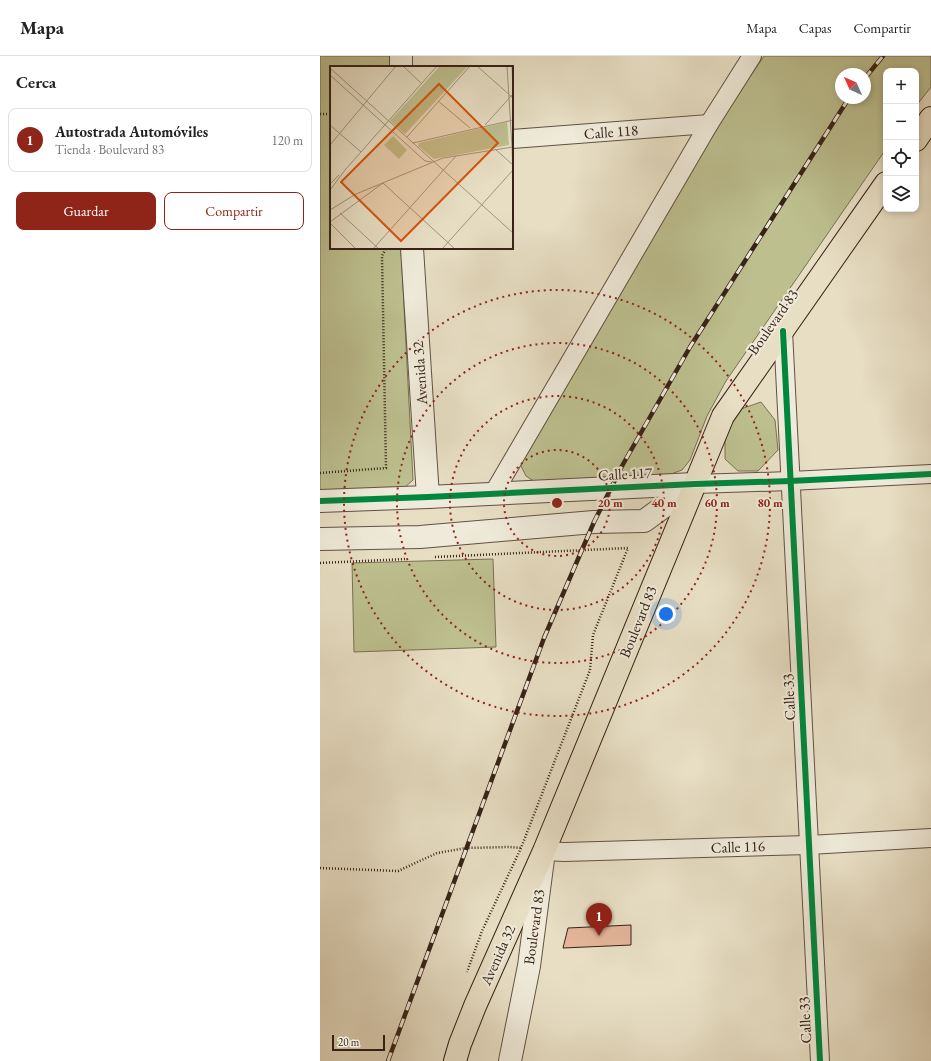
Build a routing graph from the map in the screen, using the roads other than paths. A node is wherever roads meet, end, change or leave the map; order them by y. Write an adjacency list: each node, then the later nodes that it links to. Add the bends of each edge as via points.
1 (400, 56): 3 (street)
2 (752, 56): 5 (street)
3 (401, 66)
4 (931, 118): 6 (highway)
5 (709, 124): 7 (street, Calle 118); 14 (street)
6 (919, 136)
7 (513, 139)
8 (883, 187): 10 (highway, Boulevard 83)
9 (412, 249): 15 (street, Avenida 32)
10 (783, 331): 12 (street, Calle 33); 13 (highway, Boulevard 83, via 723,416)
11 (931, 474): 12 (street, Calle 117)
12 (790, 481): 13 (street, Calle 117); 19 (street, Calle 33)
13 (695, 484): 14 (street, Calle 117); 17 (street, via 644,520 420,537); 20 (highway, Boulevard 83)
14 (493, 494): 15 (street, Calle 117)
15 (428, 497): 16 (street, Calle 117)
16 (320, 501)
17 (320, 539)
18 (931, 838): 19 (street, Calle 116)
19 (809, 845): 20 (street, Calle 116); 23 (street, Calle 33)
20 (544, 851): 21 (highway, Avenida 32, via 475,1006); 22 (street, Boulevard 83, via 529,966)
21 (455, 1061)
22 (510, 1061)
23 (820, 1061)

